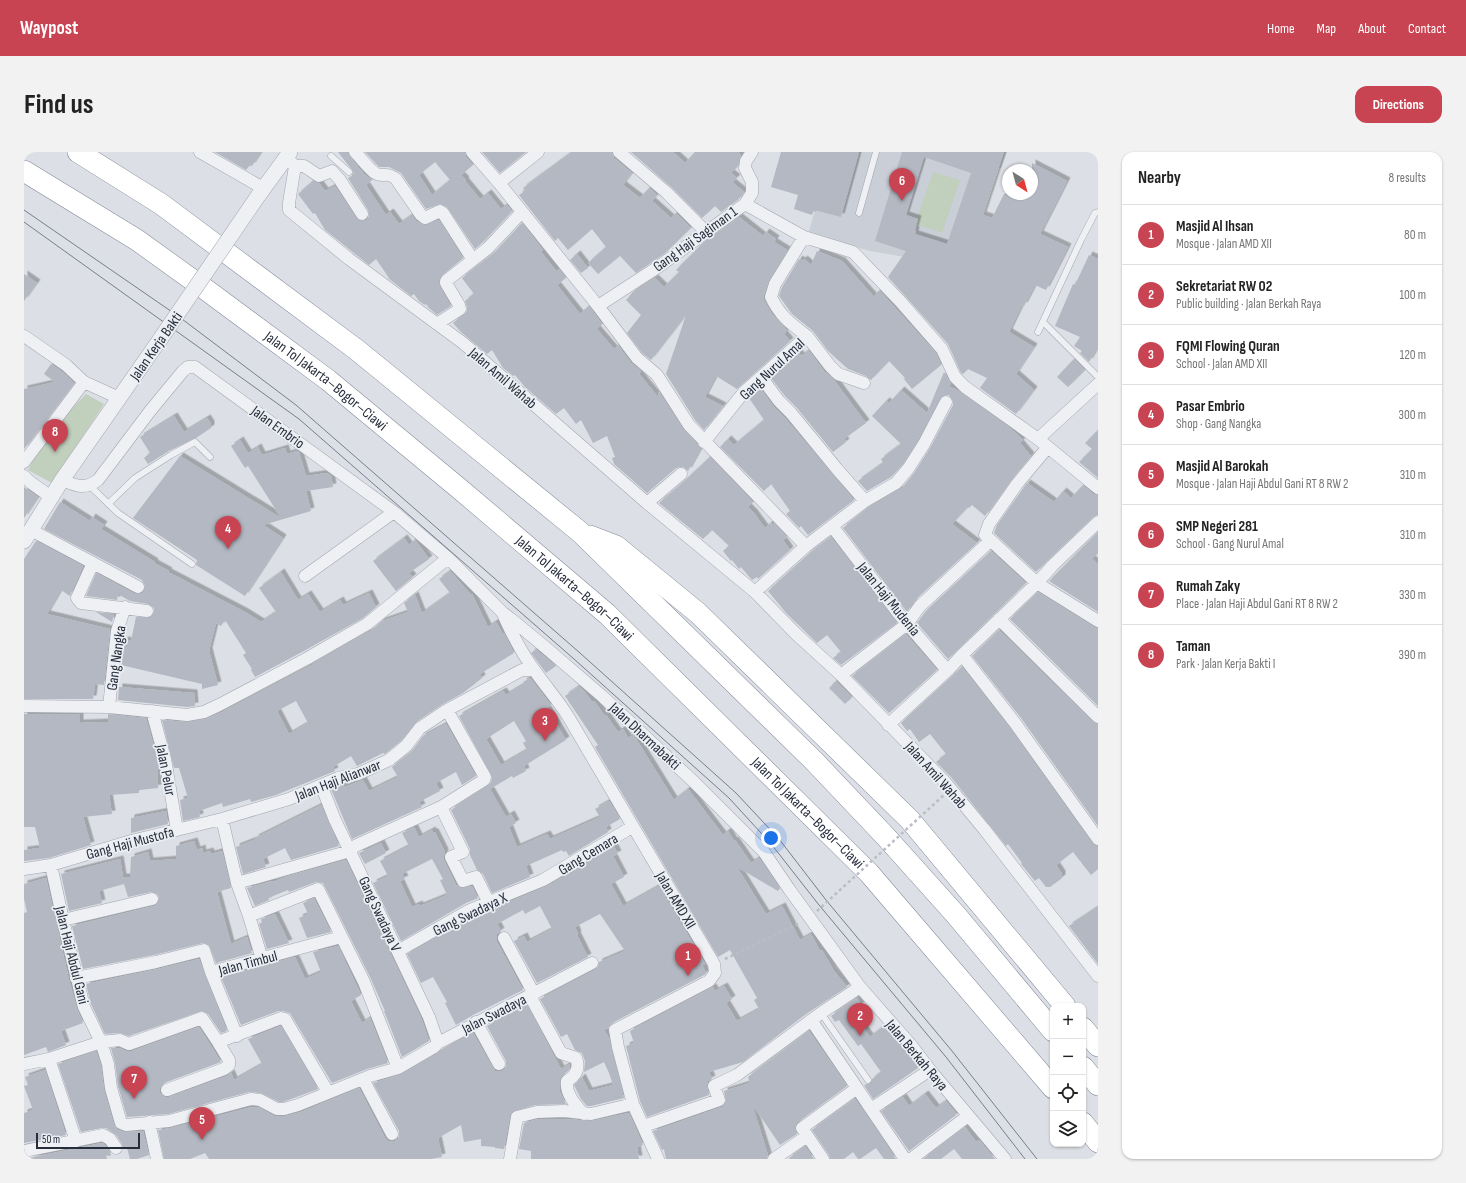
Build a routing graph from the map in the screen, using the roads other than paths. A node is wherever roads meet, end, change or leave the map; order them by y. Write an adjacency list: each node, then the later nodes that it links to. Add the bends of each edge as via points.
1 (78, 152): 53 (highway, via 161,204 357,350)
2 (200, 152): 14 (street)
3 (355, 152): 22 (street, via 375,173 392,175 425,218 443,213)
4 (472, 152): 13 (street)
5 (538, 152): 13 (street)
6 (619, 152): 20 (street, via 666,192)
7 (752, 152): 15 (street, Gang Haji Sagiman 1, via 746,161 746,168 752,182 752,193)
8 (876, 152): 18 (lane)
9 (331, 156): 12 (lane)
10 (291, 158): 14 (street, Jalan Kerja Bakti); 19 (street, via 318,176 332,171); 25 (street, Jalan Amil Wahab, via 289,210 349,259)
11 (24, 171): 126 (highway, Jalan Tol Jakarta–Bogor–Ciawi, via 137,240 328,380 607,614 869,873)
12 (349, 172)
13 (499, 183): 16 (street)
14 (261, 192): 34 (street, Jalan Kerja Bakti, bridge)
15 (745, 204): 20 (street, Gang Haji Sagiman 1); 21 (street)
16 (522, 212): 22 (street); 23 (street)
17 (1098, 212): 24 (lane, via 1081,240)
18 (860, 213)
19 (362, 214)
20 (706, 232): 23 (street, Gang Haji Sagiman 1)
21 (804, 237): 28 (street, Gang Nurul Amal, via 771,297 786,320); 36 (street, via 853,252 942,349 955,377 964,387)
22 (473, 260): 25 (street, via 446,280 460,309)
23 (598, 306): 37 (street, via 637,358 657,375 689,425)
24 (1042, 322): 26 (lane); 30 (lane)
25 (437, 324): 48 (street, Jalan Amil Wahab, via 463,343)
26 (1038, 332)
27 (24, 336): 31 (street, via 66,365)
28 (807, 336): 29 (street, Gang Nurul Amal); 32 (street, via 838,374)
29 (761, 377): 37 (street, Gang Nurul Amal, via 744,392); 47 (street)
30 (1098, 377)
31 (84, 382): 34 (street); 40 (street)
32 (864, 384)
33 (1098, 384): 36 (street)
34 (119, 398): 43 (street, Jalan Kerja Bakti)
35 (946, 402): 47 (street, via 908,470 896,483)
36 (1038, 439): 38 (street)
37 (704, 442): 56 (street)
38 (1048, 447): 45 (street); 55 (street, via 1017,484 989,524 984,535)
39 (210, 457): 49 (lane, via 195,442 135,478)
40 (24, 462)
41 (681, 474): 48 (street)
42 (24, 476): 46 (street)
43 (62, 480): 44 (street, via 76,486); 46 (street, Jalan Kerja Bakti)
44 (90, 486): 49 (lane); 50 (street, Jalan Embrio, via 103,474 182,371 195,367)
45 (1098, 488)
46 (52, 496): 54 (street, Jalan Kerja Bakti)
47 (865, 501): 52 (street)
48 (647, 502): 63 (street, Jalan Amil Wahab)
49 (108, 504): 59 (lane)
50 (394, 512): 57 (street, Jalan Embrio); 60 (street)
51 (1098, 522): 61 (street)
52 (832, 526): 56 (street); 69 (street, Jalan Haji Mudenia)
53 (580, 532): 107 (highway, via 616,546 698,613 910,820); 111 (highway, via 814,761 956,915)
54 (27, 535): 58 (street)
55 (990, 541): 61 (street); 69 (street, via 920,606)
56 (806, 546): 63 (street)
57 (448, 558): 66 (street, Jalan Embrio); 77 (street, Gang Nangka, via 367,624 219,705 204,712 186,715)
58 (93, 563): 62 (street); 64 (street, Gang Nangka, via 78,600)
59 (192, 564)
60 (305, 576)
61 (1037, 583): 67 (street); 68 (street)
62 (138, 587)
63 (756, 592): 73 (street, Jalan Amil Wahab, via 796,634)
64 (125, 607): 65 (street); 75 (street, Gang Nangka, via 116,631)
65 (146, 611)
66 (503, 613): 71 (street, Jalan AMD XII, via 518,645); 90 (street, Jalan Dharmabakti, via 546,647 694,782 764,852)
67 (1000, 619): 70 (street); 78 (street)
68 (1098, 621)
69 (908, 624): 72 (street, Jalan Haji Mudenia); 73 (street)
70 (962, 654): 72 (street); 86 (street)
71 (534, 670): 76 (street, Jalan Haji Alianwar, via 522,670); 84 (street, Jalan AMD XII, via 555,695)
72 (948, 670): 79 (street)
73 (841, 675): 79 (street, Jalan Amil Wahab)
74 (24, 706): 75 (street)
75 (109, 707): 77 (street, Gang Nangka)
76 (447, 710): 80 (street, Jalan Haji Alianwar, via 420,728 406,746 389,760 358,774); 81 (street, via 485,778)
77 (152, 711): 85 (street, Jalan Pelur, via 165,759)
78 (1098, 717)
79 (888, 725): 103 (street, Jalan Amil Wahab, via 945,782)
80 (320, 785): 82 (street, Jalan Haji Alianwar, via 289,799); 87 (street, Gang Swadaya V)
81 (441, 807): 87 (street, via 355,846); 94 (street, via 463,852 451,858 462,881 476,877)
82 (235, 815): 83 (street, Gang Haji Mustofa)
83 (222, 819): 85 (street, Gang Haji Mustofa); 92 (street)
84 (632, 827): 91 (street, Gang Cemara); 131 (street, Jalan AMD XII, via 714,964 715,973 709,981 615,1030)
85 (177, 830): 88 (street, Gang Haji Mustofa)
86 (1098, 839)
87 (350, 851): 92 (street); 99 (street, Gang Swadaya V)
88 (51, 865): 89 (street, Gang Haji Mustofa); 96 (street, Jalan Haji Abdul Gani)
89 (24, 869)
90 (777, 870): 105 (street, Jalan Berkah Raya, via 789,889 814,915)
91 (543, 880): 94 (street, Gang Swadaya X)
92 (237, 883): 95 (street)
93 (152, 899): 96 (street)
94 (489, 903): 99 (street, Gang Swadaya X, via 470,910)
95 (249, 916): 97 (street, via 318,889); 100 (street)
96 (63, 920): 104 (street, Jalan Haji Abdul Gani)
97 (341, 937): 100 (street, Jalan Timbul); 121 (street, via 364,982)
98 (504, 938): 106 (street)
99 (398, 951): 116 (street, Gang Swadaya V, via 429,1017)
100 (262, 959): 102 (street, Jalan Timbul)
101 (592, 963): 106 (street, Jalan Swadaya)
102 (211, 972): 104 (street, Jalan Timbul, via 205,951 201,950); 113 (street)
103 (1097, 972)
104 (76, 978): 114 (street, Jalan Haji Abdul Gani, via 84,1007)
105 (860, 987): 108 (street); 122 (street, Jalan Berkah Raya)
106 (532, 995): 110 (street, Jalan Swadaya); 133 (street, via 561,1053 576,1058 577,1072 567,1081 566,1086 573,1101)
107 (1062, 1003)
108 (821, 1013): 109 (street); 125 (lane)
109 (811, 1020): 128 (street); 137 (street, via 737,1075 714,1086 719,1100)
110 (476, 1022): 116 (street, Jalan Swadaya); 120 (street)
111 (1050, 1027)
112 (1086, 1032): 117 (highway)
113 (237, 1036): 115 (street); 130 (street, via 272,1021 285,1019)
114 (101, 1042): 115 (street, via 120,1040 129,1044 202,1018); 118 (street); 136 (street, Jalan Haji Abdul Gani, via 116,1107 122,1123)
115 (218, 1042): 129 (street, via 229,1060 224,1069)
116 (438, 1043): 121 (street, Jalan Swadaya)
117 (1098, 1046)
118 (49, 1059): 119 (street); 141 (street)
119 (24, 1064)
120 (499, 1064)
121 (398, 1068): 124 (street, Jalan Swadaya)
122 (930, 1070): 132 (street); 134 (street, Jalan Berkah Raya)
123 (1086, 1071): 127 (highway)
124 (363, 1079): 130 (street, Jalan Swadaya); 139 (street)
125 (868, 1080)
126 (1050, 1084)
127 (1098, 1085)
128 (857, 1088): 132 (street); 140 (street, via 802,1128)
129 (167, 1090)
130 (328, 1092): 135 (street, Jalan Swadaya, via 284,1109 251,1099 169,1121)
131 (633, 1104): 133 (street); 137 (street)
132 (871, 1108): 150 (street)
133 (584, 1114): 146 (street, via 564,1111 536,1112 518,1117)
134 (968, 1116): 151 (street); 152 (street, Jalan Berkah Raya)
135 (149, 1122): 136 (street, Jalan Swadaya); 145 (street)
136 (126, 1125)
137 (644, 1126): 147 (street)
138 (1086, 1127): 142 (highway)
139 (392, 1134)
140 (807, 1136): 148 (street); 149 (street)
141 (76, 1141): 143 (street, via 103,1136 110,1139); 144 (street)
142 (1098, 1142)
143 (116, 1148)
144 (24, 1151)
145 (157, 1159)
146 (510, 1159)
147 (658, 1159)
148 (774, 1159)
149 (823, 1159)
150 (905, 1159)
151 (910, 1159)
152 (1005, 1159)

